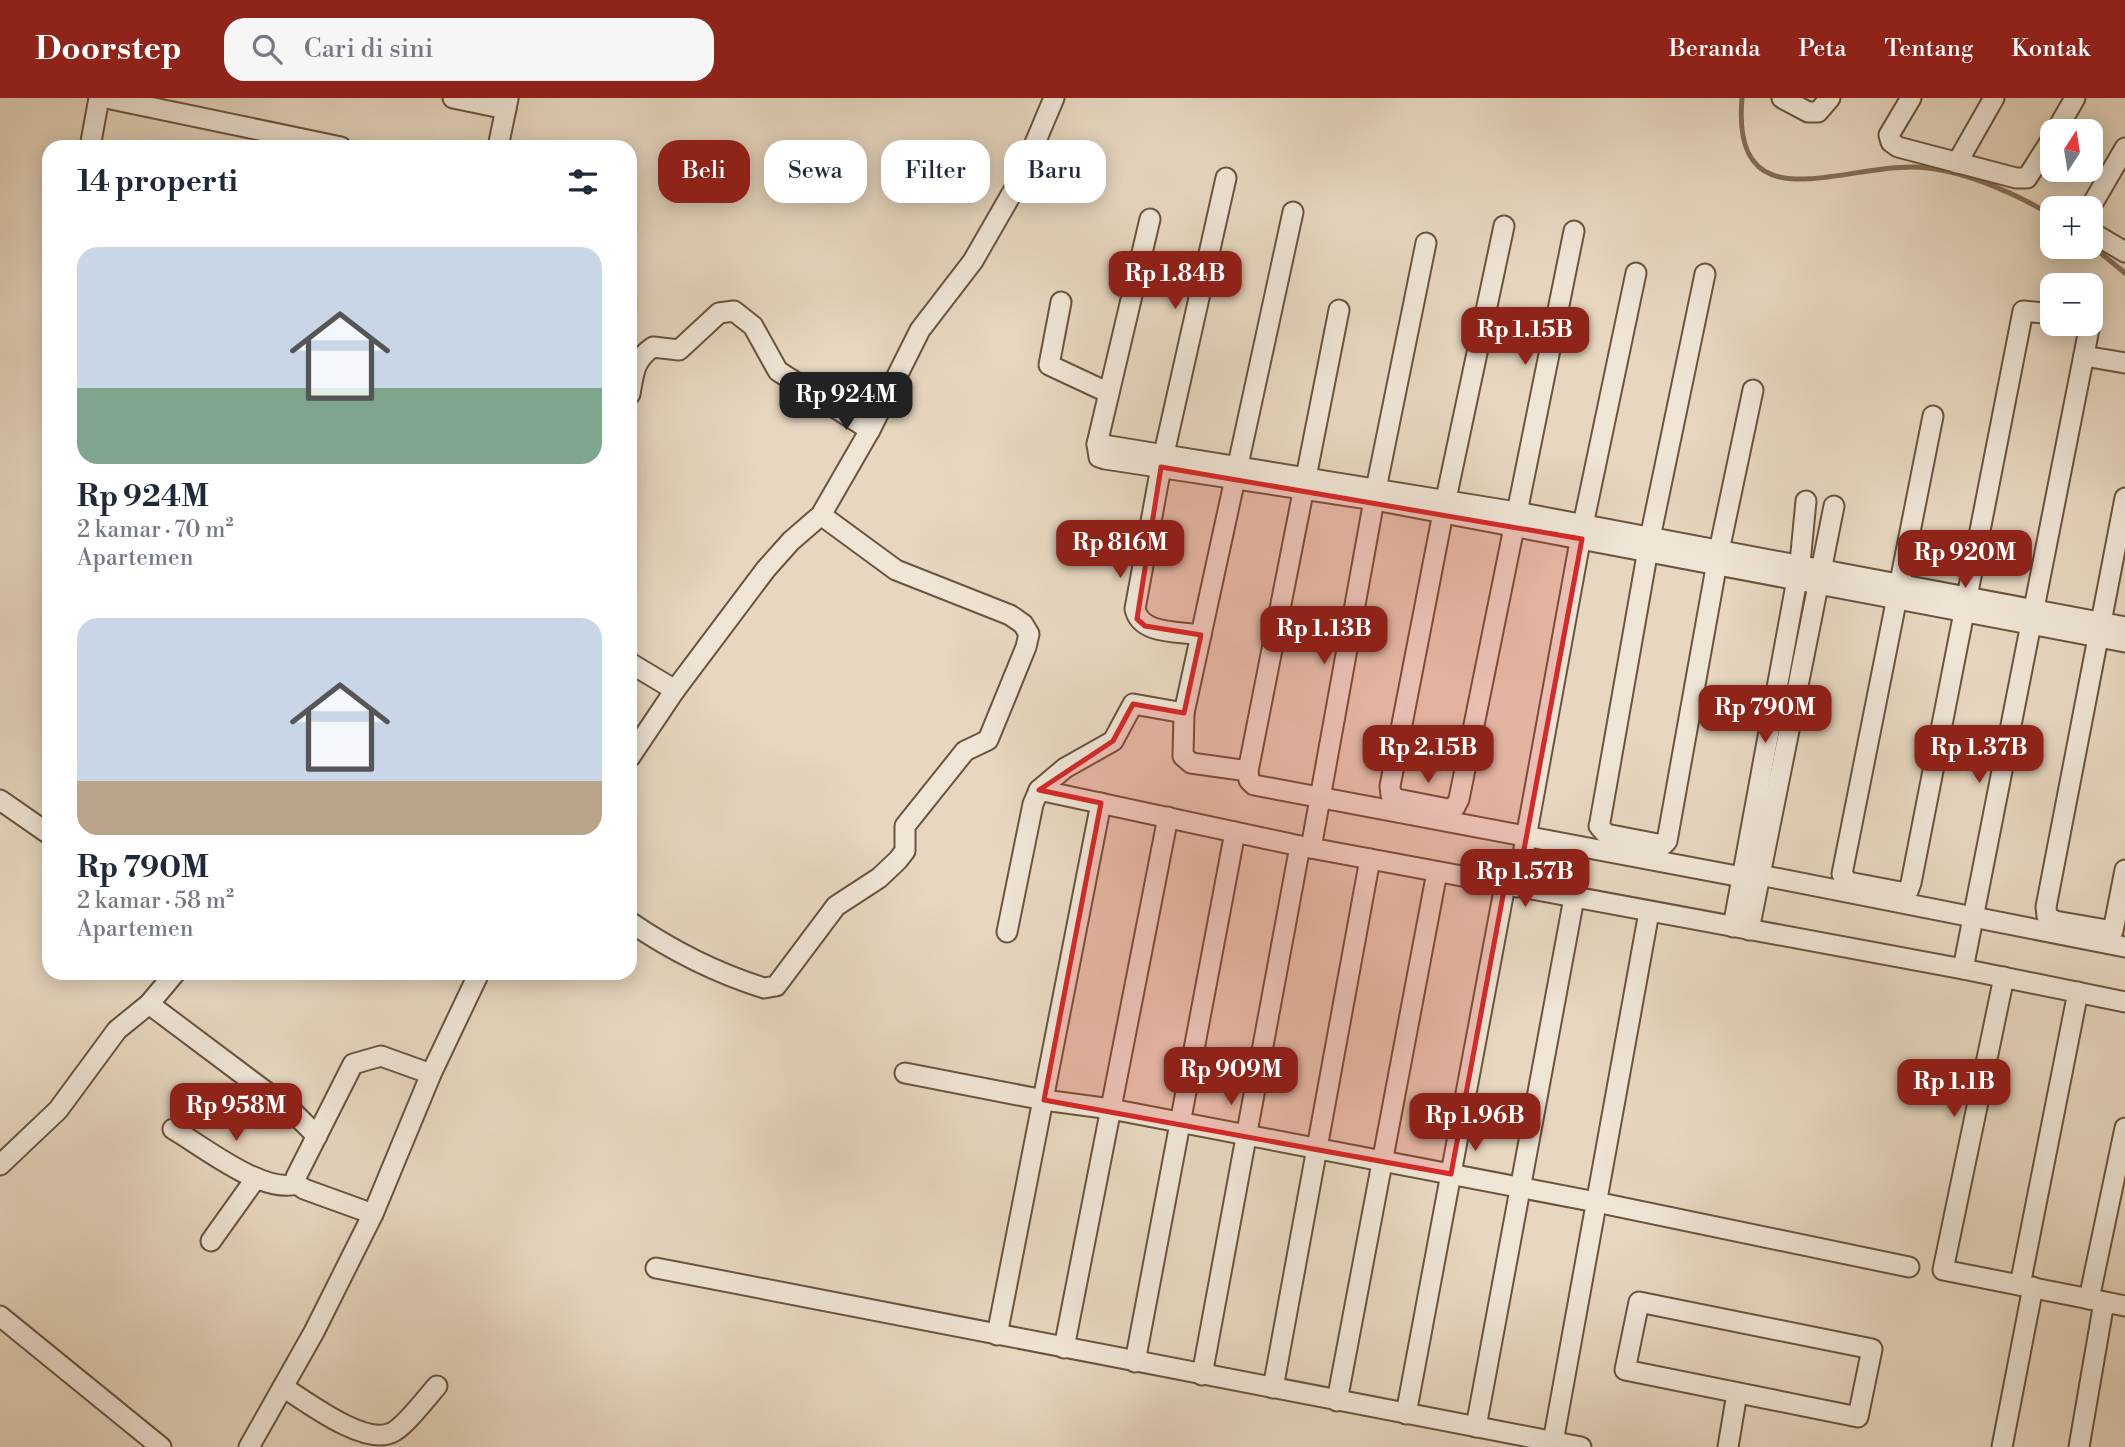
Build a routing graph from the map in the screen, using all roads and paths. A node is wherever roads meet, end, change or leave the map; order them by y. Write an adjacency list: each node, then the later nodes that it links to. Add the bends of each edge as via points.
1 (99, 98): 12 (street)
2 (106, 98): 13 (street)
3 (453, 98): 10 (street)
4 (1055, 98): 39 (street, via 1018,181 973,261 920,330)
5 (1782, 98): 6 (street, via 1808,112 1818,112)
6 (1830, 98)
7 (1911, 98): 17 (street, via 1889,135 1891,142)
8 (1994, 98): 17 (street)
9 (2075, 98): 11 (street)
10 (507, 103): 14 (street)
11 (2063, 119)
12 (91, 140)
13 (307, 140)
14 (499, 140)
15 (2125, 148): 19 (street)
16 (2040, 157): 17 (street, via 2026,178)
17 (1956, 163)
18 (1226, 178): 40 (street)
19 (2097, 196)
20 (1293, 212): 41 (street)
21 (1150, 219): 37 (street)
22 (1504, 226): 47 (street)
23 (1574, 231): 49 (street)
24 (2103, 239): 26 (street)
25 (1426, 243): 43 (street)
26 (2125, 252)
27 (1636, 273): 50 (street)
28 (1705, 274): 51 (street)
29 (1062, 302): 37 (street, via 1049,365)
30 (1339, 310): 42 (street)
31 (2040, 313): 56 (street, via 2023,311)
32 (2088, 336): 33 (street)
33 (2084, 356): 35 (street); 57 (street)
34 (637, 361): 39 (street, via 653,347 678,350 719,313 734,311 752,326 778,371)
35 (2125, 363)
36 (1753, 390): 52 (street)
37 (1109, 393): 40 (street, via 1097,444 1099,457)
38 (1933, 416): 55 (street)
39 (870, 430): 48 (street)
40 (1163, 460): 41 (street); 60 (street, via 1135,609 1145,626)
41 (1235, 472): 42 (street); 60 (street)
42 (1307, 484): 43 (street); 66 (street)
43 (1376, 495): 47 (street); 68 (street)
44 (2125, 498): 59 (street)
45 (1806, 501): 53 (street)
46 (1834, 506): 54 (street)
47 (1444, 507): 49 (street); 49 (street, via 1390,786 1397,799 1448,809 1459,799)
48 (821, 515): 63 (street, via 766,569); 84 (street, via 896,570 1010,614 1023,624 1029,634 1026,647 988,740 965,751 905,826 905,851 898,860 836,906 776,986 753,985 692,959)
49 (1514, 519): 50 (street)
50 (1582, 532): 51 (street); 74 (street)
51 (1649, 545): 52 (street); 52 (street, via 1600,826 1611,835 1663,845 1667,841)
52 (1717, 559): 53 (street)
53 (1799, 571): 54 (street); 79 (street)
54 (1820, 575): 55 (street); 79 (street)
55 (1898, 590): 56 (street); 56 (street, via 1843,867 1844,879 1902,892 1910,887)
56 (1966, 603): 57 (street)
57 (2033, 616): 59 (street); 83 (street)
58 (2125, 627): 59 (street)
59 (2100, 629): 61 (street); 87 (street, via 2046,913 2055,921)
60 (1201, 635): 64 (street)
61 (2125, 642)
62 (637, 667): 63 (street)
63 (675, 690): 65 (street)
64 (1184, 713): 66 (street, via 1183,757 1191,763); 67 (street, via 1133,704 1114,741 1065,768)
65 (637, 747)
66 (1248, 771): 68 (street, via 1254,785)
67 (1039, 790): 70 (street); 86 (street)
68 (1320, 797): 74 (street); 75 (street)
69 (0, 800): 72 (street)
70 (1101, 803): 71 (street); 97 (street)
71 (1168, 817): 73 (street); 98 (street)
72 (42, 829)
73 (1235, 832): 75 (street); 99 (street)
74 (1526, 837): 79 (street); 80 (street)
75 (1306, 847): 76 (street); 102 (street)
76 (1370, 859): 78 (street); 104 (street)
77 (2125, 870): 87 (street)
78 (1437, 872): 80 (street); 105 (street)
79 (1751, 876): 83 (street); 85 (street)
80 (1511, 886): 81 (street); 107 (street)
81 (1574, 898): 82 (street); 110 (street)
82 (1649, 912): 85 (street); 111 (street)
83 (1973, 919): 87 (street); 88 (street)
84 (637, 927)
85 (1741, 929): 88 (street)
86 (1007, 932)
87 (2116, 941)
88 (1963, 969): 89 (street)
89 (2004, 977): 92 (street); 116 (street, via 1943,1270)
90 (169, 980): 94 (street)
91 (476, 980): 96 (street)
92 (2078, 992): 93 (street); 116 (street)
93 (2125, 1002)
94 (149, 1004): 103 (street, via 293,1112); 106 (street, via 117,1030 58,1110)
95 (905, 1073): 97 (street)
96 (431, 1074): 103 (street, via 381,1056 353,1064); 112 (street)
97 (1044, 1100): 98 (street); 120 (street)
98 (1111, 1109): 99 (street); 121 (street)
99 (1180, 1122): 102 (street); 122 (street)
100 (2125, 1128): 117 (street)
101 (173, 1129): 108 (street)
102 (1246, 1135): 104 (street); 123 (street)
103 (317, 1136): 109 (street, via 296,1177)
104 (1317, 1149): 105 (street); 126 (street)
105 (1382, 1161): 107 (street); 128 (street)
106 (0, 1165)
107 (1451, 1174): 110 (street); 129 (street)
108 (256, 1178): 109 (street, via 274,1186); 113 (street)
109 (297, 1184): 112 (street)
110 (1521, 1188): 111 (street); 130 (street)
111 (1596, 1202): 114 (street); 131 (street)
112 (373, 1214): 125 (street)
113 (211, 1241)
114 (1909, 1267)
115 (656, 1268): 120 (street)
116 (2026, 1286): 117 (street); 136 (street)
117 (2096, 1300): 118 (street); 137 (street)
118 (2125, 1306)
119 (0, 1316): 132 (street)
120 (998, 1335): 121 (street)
121 (1065, 1348): 122 (street)
122 (1135, 1362): 123 (street)
123 (1202, 1375): 126 (street)
124 (437, 1386): 125 (street, via 393,1433 378,1435 332,1419)
125 (284, 1387): 133 (street)
126 (1273, 1388): 128 (street)
127 (1737, 1393): 127 (street, via 1858,1417 1872,1349 1639,1302 1625,1370); 135 (street)
128 (1337, 1401): 129 (street)
129 (1406, 1414): 130 (street)
130 (1476, 1427): 131 (street)
131 (1553, 1442): 134 (street)
132 (161, 1447)
133 (249, 1447)
134 (1581, 1447)
135 (1728, 1447)
136 (2002, 1447)
137 (2079, 1447)

